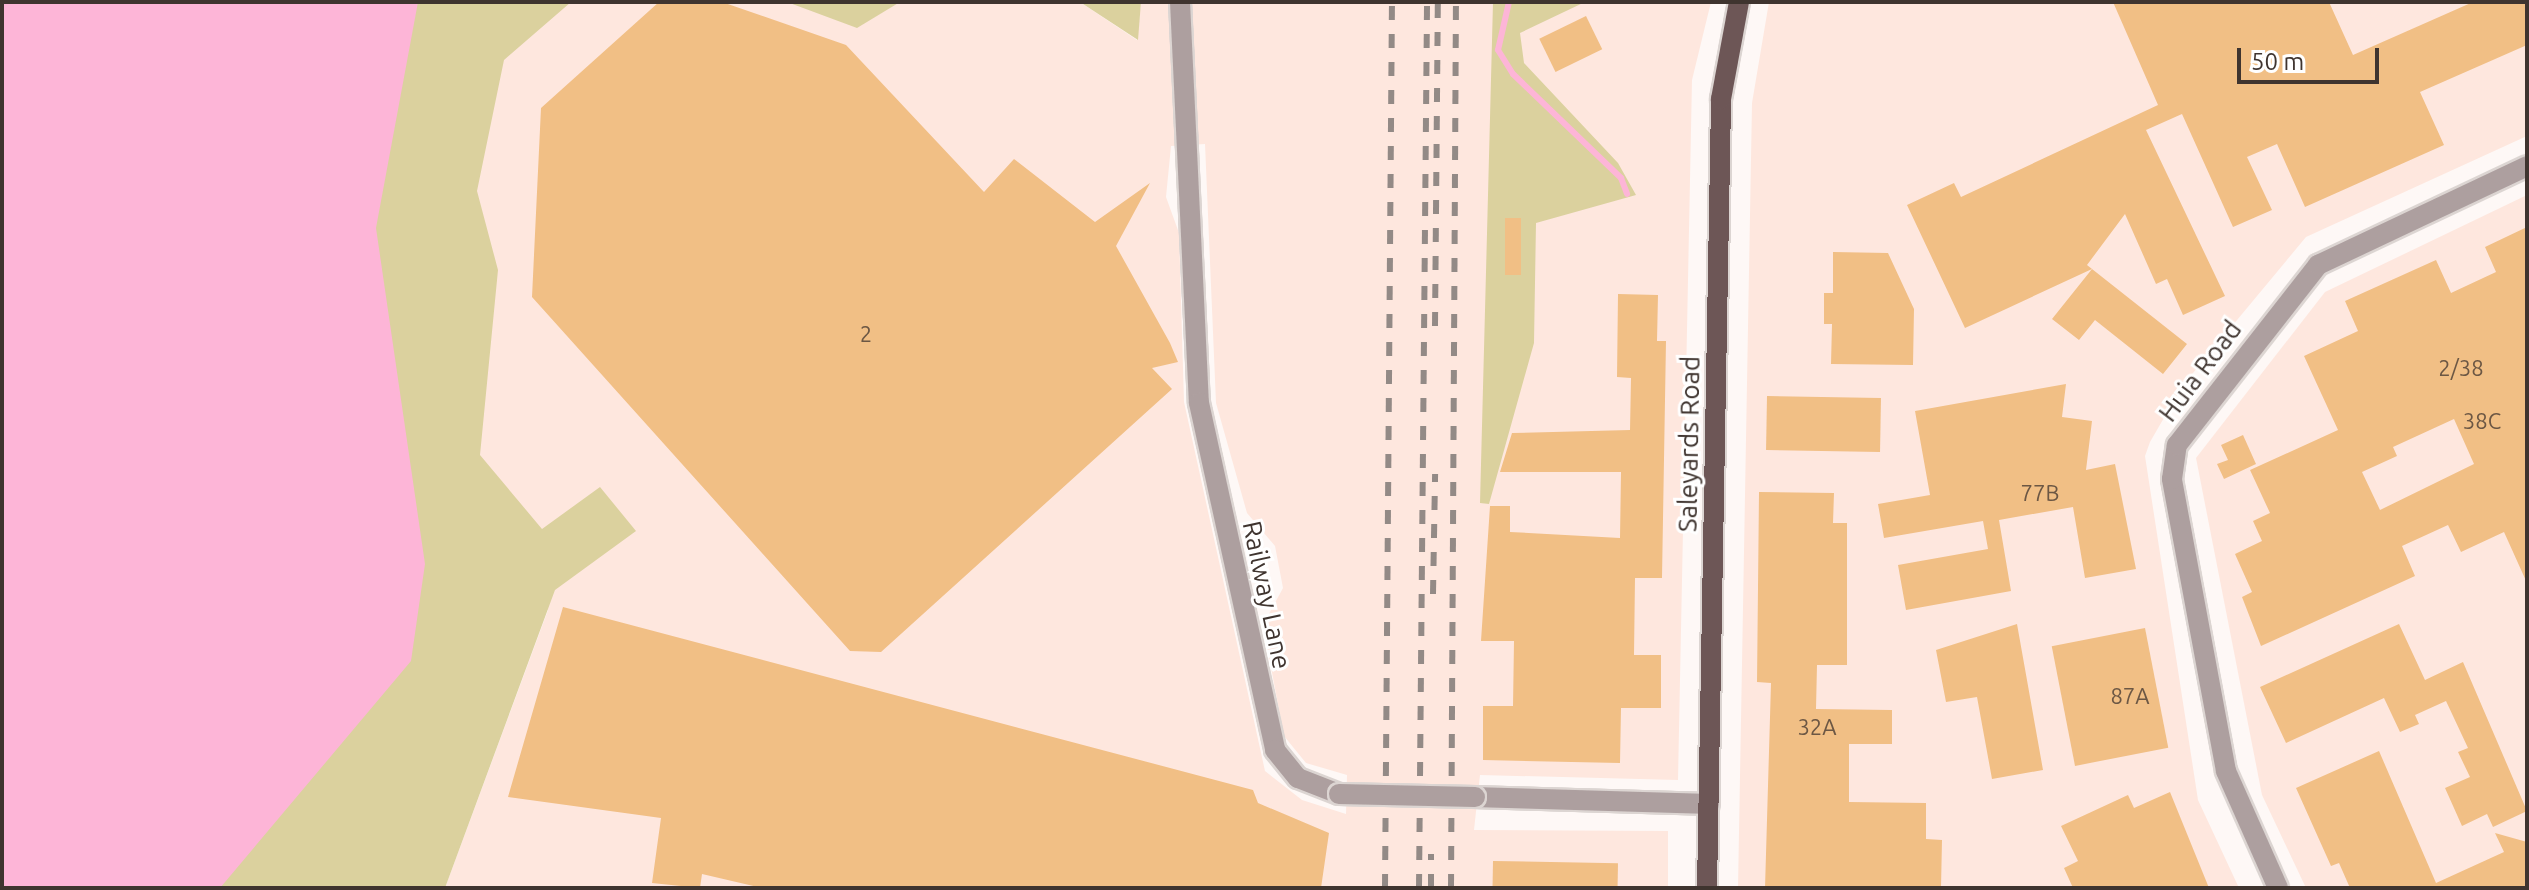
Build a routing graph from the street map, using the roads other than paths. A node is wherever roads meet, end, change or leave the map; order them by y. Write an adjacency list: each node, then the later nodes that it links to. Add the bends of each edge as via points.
1 (1180, 2): 4 (street, Railway Lane, bridge, via 1199,403 1275,750 1298,778 1339,794)
2 (1739, 2): 4 (main road, Saleyards Road, via 1721,99)
3 (2527, 166): 6 (street, Huia Road, via 2318,265 2177,445 2172,479 2226,771)
4 (1709, 804): 5 (main road, Saleyards Road)
5 (1707, 888)
6 (2278, 888)

